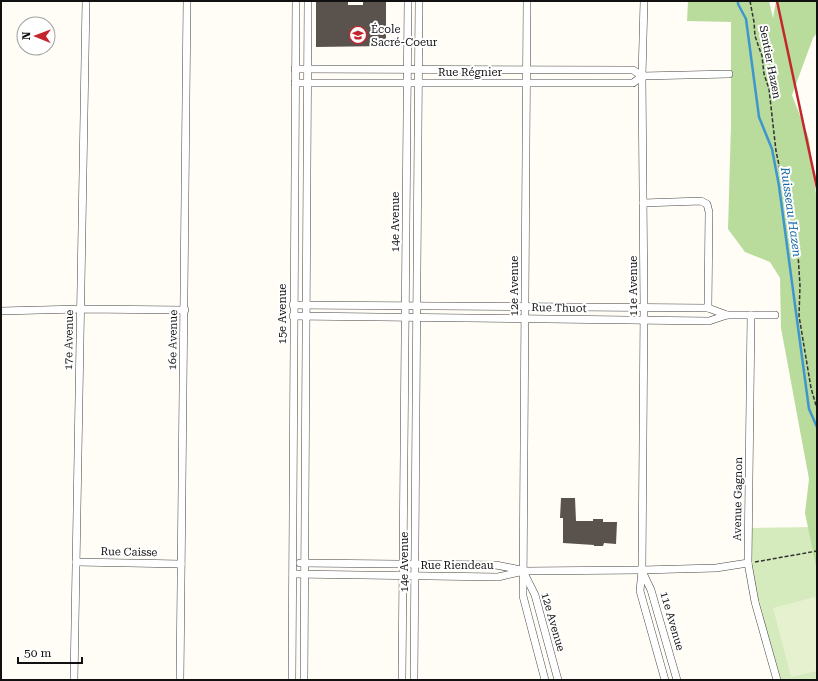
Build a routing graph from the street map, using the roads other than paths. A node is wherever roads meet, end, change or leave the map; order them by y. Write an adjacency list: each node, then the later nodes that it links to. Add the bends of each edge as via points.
1 (86, 1): 31 (street, 17e Avenue)
2 (187, 1): 33 (street, 16e Avenue)
3 (296, 1): 10 (street, 15e Avenue)
4 (308, 1): 9 (street)
5 (408, 1): 11 (street, 14e Avenue)
6 (419, 1): 12 (street, 14e Avenue)
7 (527, 1): 13 (street, 12e Avenue)
8 (644, 1): 15 (street, 11e Avenue)
9 (308, 69): 10 (street, Rue Régnier); 11 (street, Rue Régnier); 17 (street)
10 (295, 70): 16 (street, 15e Avenue)
11 (407, 70): 12 (street, Rue Régnier); 18 (street, 14e Avenue)
12 (419, 70): 13 (street, Rue Régnier); 19 (street, 14e Avenue)
13 (526, 70): 15 (street, Rue Régnier, via 633,70); 20 (street, 12e Avenue)
14 (728, 74): 15 (street, Rue Régnier)
15 (642, 76): 20 (street, Rue Régnier, via 633,83); 23 (street, 11e Avenue)
16 (295, 83): 17 (street, Rue Régnier); 21 (street, 15e Avenue)
17 (307, 83): 18 (street, Rue Régnier); 22 (street)
18 (407, 83): 19 (street, Rue Régnier); 26 (street, 14e Avenue)
19 (418, 83): 20 (street, Rue Régnier); 27 (street, 14e Avenue)
20 (526, 83): 28 (street, 12e Avenue)
21 (294, 190): 22 (street); 24 (street, 15e Avenue)
22 (307, 191): 25 (street)
23 (643, 203): 29 (street, 11e Avenue); 30 (street, via 701,201 707,204)
24 (293, 305): 25 (street, Rue Thuot); 37 (street, 15e Avenue)
25 (306, 305): 26 (street, Rue Thuot); 38 (street)
26 (405, 306): 27 (street, Rue Thuot); 39 (street, 14e Avenue)
27 (417, 306): 28 (street, Rue Thuot); 40 (street, 14e Avenue)
28 (525, 307): 29 (street, Rue Thuot); 41 (street, 12e Avenue)
29 (644, 308): 30 (street, Rue Thuot); 42 (street, 11e Avenue)
30 (708, 308): 34 (street, Rue Thuot)
31 (80, 309): 32 (street); 33 (street); 47 (street, 17e Avenue)
32 (1, 310)
33 (185, 310): 51 (street, 16e Avenue)
34 (727, 314): 35 (street, Rue Thuot); 42 (street, Rue Thuot, via 708,321)
35 (751, 315): 36 (street, Rue Thuot); 50 (street, Avenue Gagnon)
36 (775, 315)
37 (293, 316): 38 (street, Rue Thuot); 43 (street, 15e Avenue)
38 (306, 316): 39 (street, Rue Thuot); 44 (street)
39 (405, 317): 40 (street, Rue Thuot); 46 (street, 14e Avenue)
40 (417, 317): 41 (street, Rue Thuot); 45 (street, 14e Avenue)
41 (524, 318): 42 (street, Rue Thuot); 55 (street, 12e Avenue)
42 (644, 320): 54 (street, 11e Avenue)
43 (293, 438): 44 (street); 48 (street, 15e Avenue)
44 (306, 438): 49 (street)
45 (416, 443): 46 (street); 53 (street, 14e Avenue)
46 (404, 444): 52 (street, 14e Avenue)
47 (76, 562): 51 (street, Rue Caisse); 60 (street, 17e Avenue)
48 (293, 563): 49 (street, Rue Riendeau); 56 (street, 15e Avenue)
49 (305, 563): 52 (street, Rue Riendeau); 57 (street)
50 (748, 563): 54 (street, Rue Riendeau, via 716,568); 70 (street, Avenue Gagnon, via 755,602)
51 (181, 564): 61 (street, 16e Avenue)
52 (403, 564): 53 (street, Rue Riendeau); 58 (street, 14e Avenue)
53 (415, 564): 55 (street, Rue Riendeau, via 496,565); 59 (street, 14e Avenue)
54 (642, 570): 55 (street, Rue Riendeau); 68 (street, 11e Avenue, via 640,591); 69 (street, 11e Avenue, via 651,590)
55 (524, 571): 59 (street, Rue Riendeau, via 498,577); 66 (street, 12e Avenue, via 522,596); 67 (street, 12e Avenue, via 535,595)
56 (293, 574): 57 (street, Rue Riendeau); 62 (street, 15e Avenue)
57 (304, 574): 58 (street, Rue Riendeau); 63 (street)
58 (402, 576): 59 (street, Rue Riendeau); 64 (street, 14e Avenue)
59 (415, 576): 65 (street, 14e Avenue)
60 (74, 680)
61 (180, 680)
62 (292, 680)
63 (304, 680)
64 (402, 680)
65 (414, 680)
66 (544, 680)
67 (558, 680)
68 (664, 680)
69 (676, 680)
70 (777, 680)

